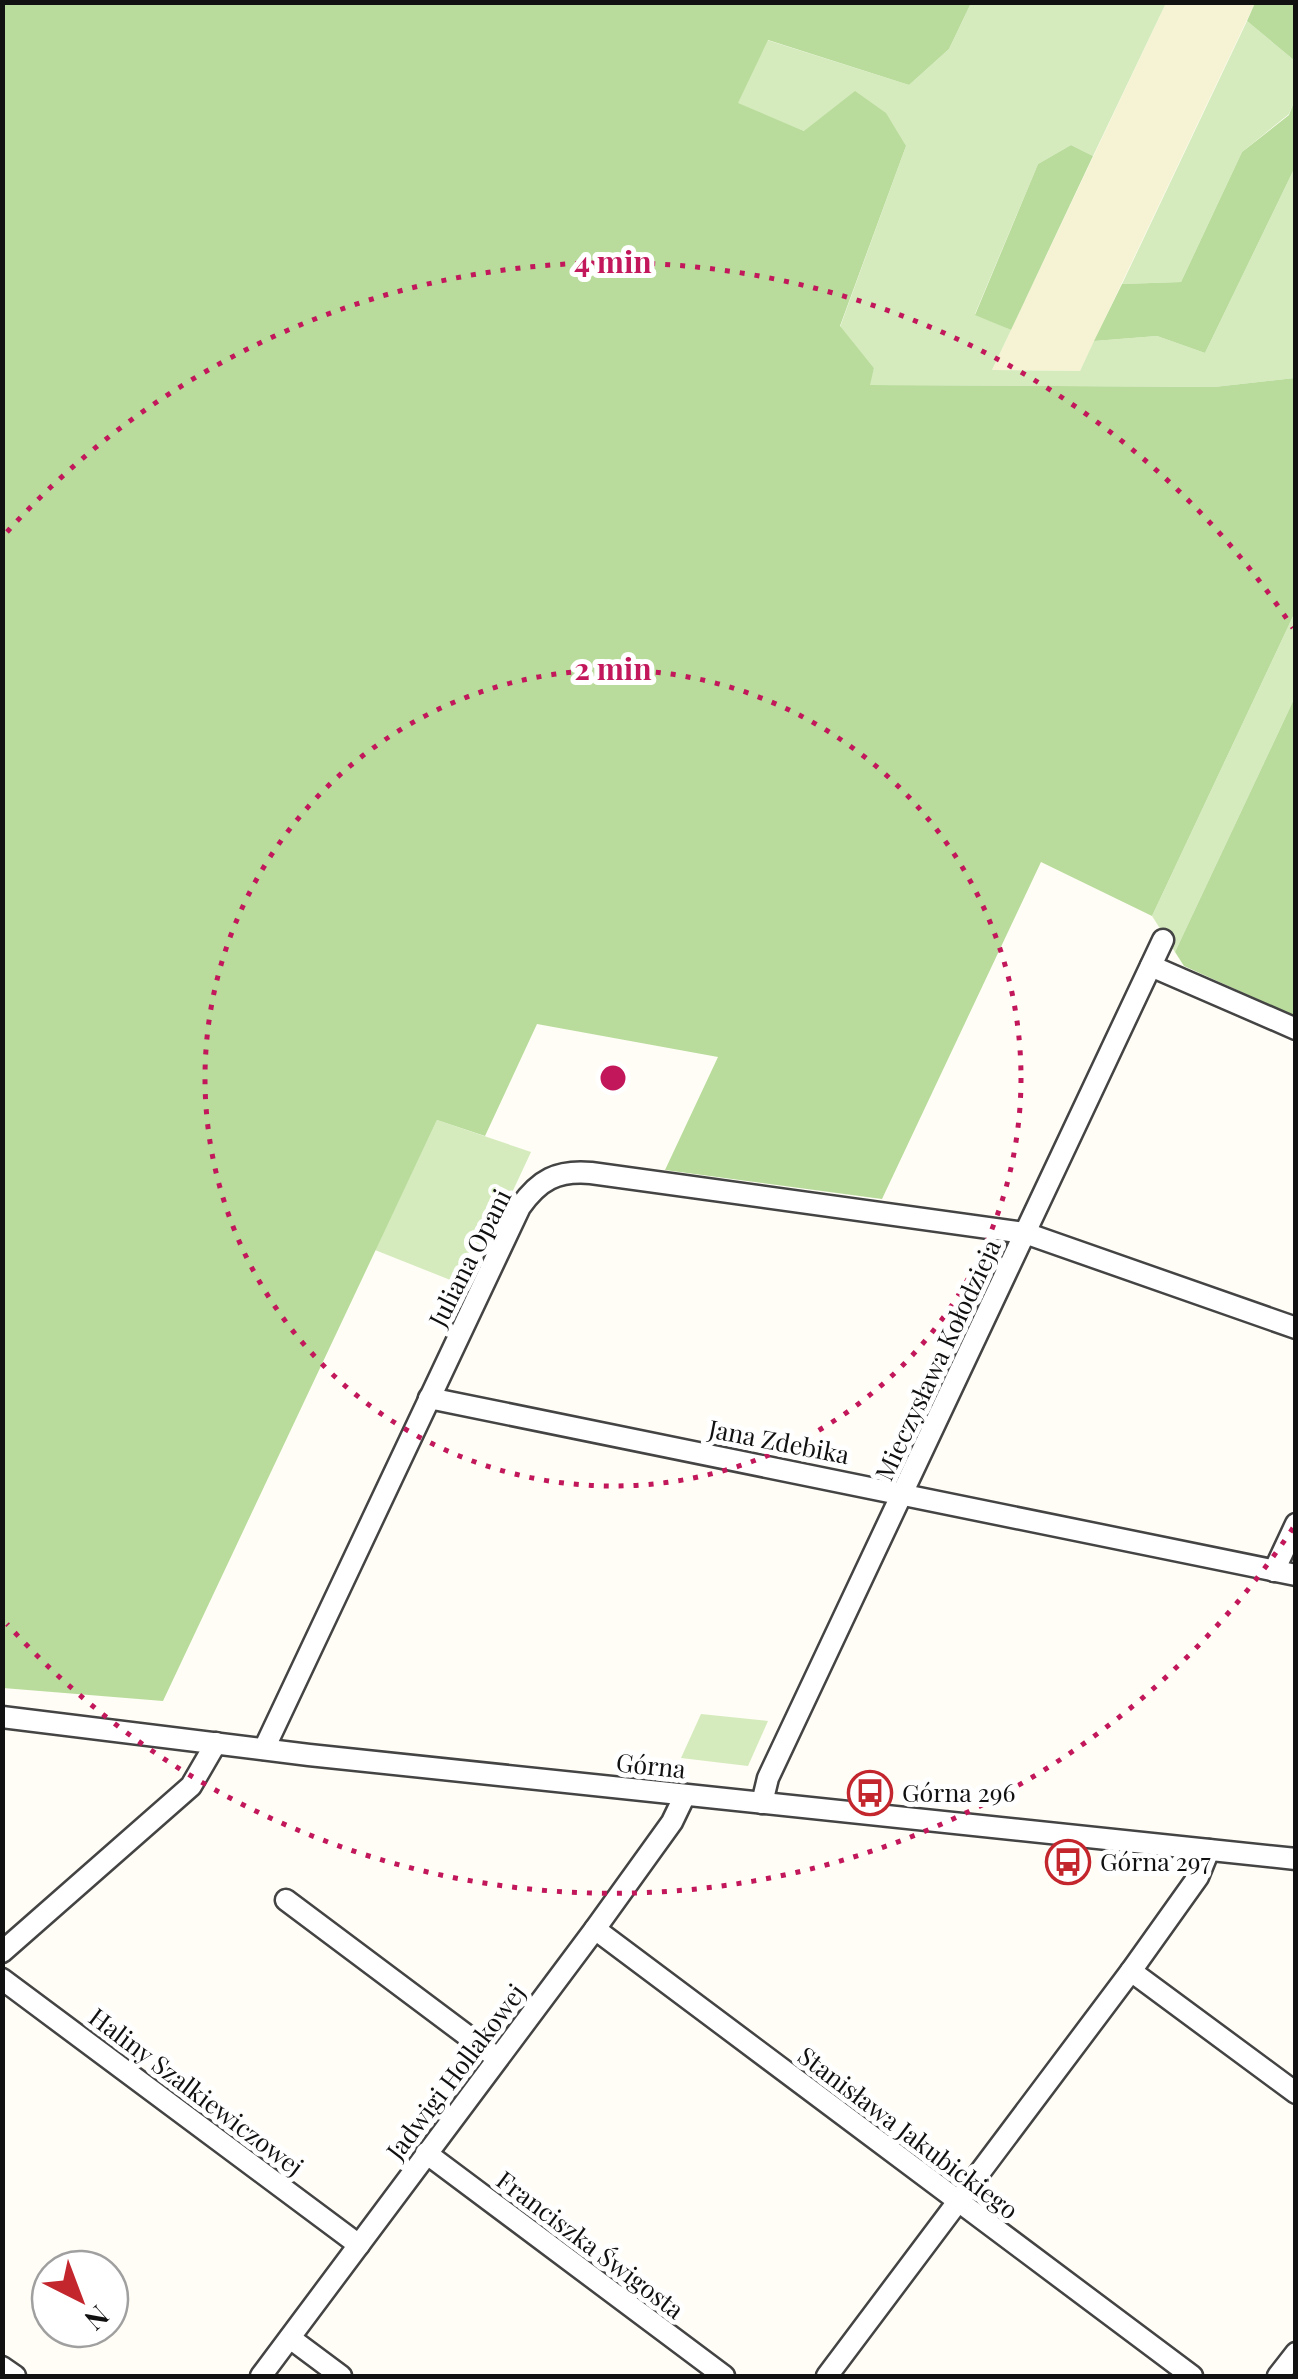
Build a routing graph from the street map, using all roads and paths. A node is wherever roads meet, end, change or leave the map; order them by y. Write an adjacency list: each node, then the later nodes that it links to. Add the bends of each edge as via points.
1 (1164, 940): 2 (street, Mieczysława Kołodzieja)
2 (1151, 966): 3 (street); 4 (street, Mieczysława Kołodzieja)
3 (1296, 1029)
4 (1025, 1233): 5 (street, Juliana Opani); 6 (street, Juliana Opani, via 568,1171 547,1178 520,1207); 7 (street, Mieczysława Kołodzieja)
5 (1296, 1328)
6 (429, 1398): 7 (street, Jana Zdebika); 13 (street, Juliana Opani)
7 (903, 1492): 9 (street, Jana Zdebika); 15 (street, Mieczysława Kołodzieja)
8 (1296, 1524): 9 (street)
9 (1274, 1570): 10 (street, Jana Zdebika)
10 (1296, 1575)
11 (2, 1717): 12 (street, Górna)
12 (216, 1743): 13 (street, Górna); 20 (street, via 191,1786)
13 (264, 1750): 14 (street, Górna)
14 (685, 1795): 15 (street, Górna); 19 (street, Jadwigi Hollakowej)
15 (762, 1802): 16 (street, Górna)
16 (1209, 1850): 17 (street, Górna); 21 (street, via 1198,1877)
17 (1296, 1859)
18 (286, 1900): 23 (street)
19 (595, 1928): 23 (street, Jadwigi Hollakowej); 26 (street, Stanisława Jakubickiego)
20 (2, 1952)
21 (1131, 1971): 24 (street); 26 (street)
22 (2, 1979): 27 (street, Haliny Szalkiewiczowej)
23 (497, 2058): 25 (street, Jadwigi Hollakowej)
24 (1296, 2093)
25 (426, 2154): 27 (street, Jadwigi Hollakowej); 34 (street, Franciszka Świgosta)
26 (958, 2202): 35 (street); 36 (street, Stanisława Jakubickiego)
27 (359, 2245): 28 (street, Jadwigi Hollakowej)
28 (290, 2338): 32 (street, Jadwigi Hollakowej); 33 (street)
29 (1296, 2353): 37 (street)
30 (2, 2367): 31 (street)
31 (15, 2376)
32 (261, 2376)
33 (341, 2376)
34 (724, 2376)
35 (827, 2376)
36 (1192, 2376)
37 (1278, 2376)

